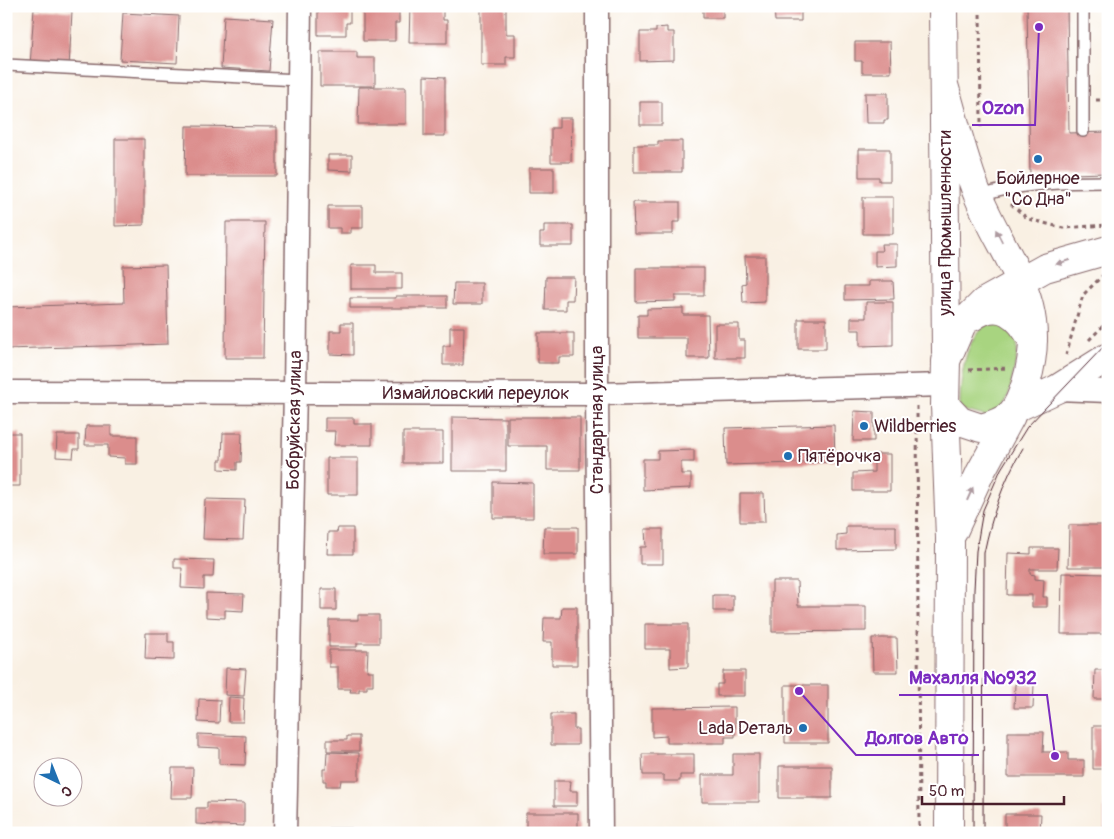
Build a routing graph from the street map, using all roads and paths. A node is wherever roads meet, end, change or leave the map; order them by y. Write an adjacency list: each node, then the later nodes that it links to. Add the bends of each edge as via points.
1 (300, 6): 7 (street, Бобруйская улица)
2 (597, 6): 27 (street, Стандартная улица)
3 (943, 6): 8 (main road, улица Промышленности)
4 (980, 6): 10 (path)
5 (1083, 6): 9 (lane)
6 (6, 65): 7 (lane)
7 (299, 80): 26 (street, Бобруйская улица)
8 (944, 85): 12 (main road, улица Промышленности); 21 (main road, улица Промышленности)
9 (1083, 131)
10 (981, 135)
11 (1108, 182): 12 (lane, via 1083,178)
12 (988, 194): 13 (path, via 1028,219 1063,228); 16 (main road, улица Промышленности, one-way to 12)
13 (1108, 225)
14 (1108, 250): 16 (main road, one-way to 16, via 1045,268)
15 (1108, 271): 19 (path, via 1083,295)
16 (1021, 280): 17 (main road, via 984,302 962,324); 18 (main road, улица Промышленности, via 1033,317)
17 (957, 334): 18 (main road, via 982,310 997,308 1016,316); 21 (main road)
18 (1033, 341): 28 (main road, via 1031,366)
19 (1066, 357)
20 (1108, 357): 23 (main road)
21 (945, 384): 22 (street, Измайловский переулок); 28 (main road, via 960,421 981,428); 29 (main road, улица Промышленности)
22 (916, 387): 27 (street, Измайловский переулок); 32 (path)
23 (1058, 389): 24 (street); 28 (main road)
24 (1108, 391)
25 (6, 392): 26 (street, Измайловский переулок)
26 (295, 392): 27 (street, Измайловский переулок); 30 (street, Бобруйская улица)
27 (597, 394): 31 (street, Стандартная улица)
28 (1015, 411): 29 (main road, улица Промышленности, one-way to 28)
29 (950, 538): 33 (main road, улица Промышленности)
30 (285, 833)
31 (601, 833)
32 (919, 833)
33 (949, 833)

